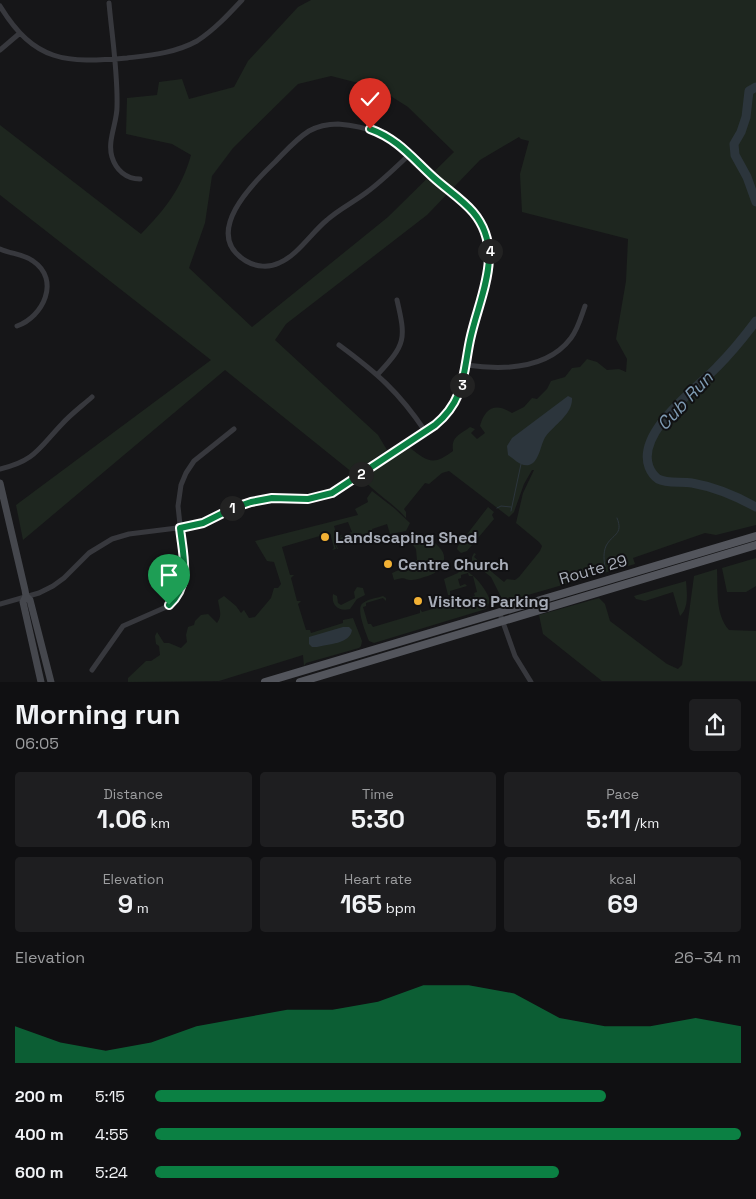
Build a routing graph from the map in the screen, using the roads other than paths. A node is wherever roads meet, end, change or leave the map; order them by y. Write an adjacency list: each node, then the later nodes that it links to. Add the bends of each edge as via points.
1 (4, 0): 4 (street)
2 (242, 0): 7 (street, via 218,25 184,47 156,55)
3 (109, 3): 7 (street)
4 (0, 4): 5 (street)
5 (20, 34): 6 (street); 7 (street, via 39,48 62,58 83,61)
6 (0, 50)
7 (114, 59): 9 (street, via 118,107 111,154 124,175)
8 (410, 154): 8 (street, via 390,138 370,129 338,124 311,130 259,178 236,209 229,230 234,248 244,259 258,265 283,262 327,220 369,191); 15 (street, via 473,212 488,240 489,273)
9 (140, 179)
10 (0, 249): 13 (street, via 34,261 46,279 44,302 29,320)
11 (397, 300): 16 (street, via 403,324 402,340 396,353)
12 (585, 306): 15 (street, via 572,336 550,356 511,368)
13 (17, 326)
14 (339, 345): 16 (street)
15 (466, 365): 19 (street, via 462,388 454,405)
16 (378, 374): 19 (street, via 407,405)
17 (92, 397): 20 (street, via 34,456)
18 (234, 429): 22 (street, via 198,457 186,473 178,497)
19 (425, 431): 22 (street, via 332,493 308,499 272,498 251,502 203,523)
20 (0, 469)
21 (0, 483): 25 (main road)
22 (180, 528): 25 (street, via 112,539 90,553 53,586); 29 (street, via 185,572 180,593 164,608 123,626)
23 (756, 536): 27 (main road, Route 29)
24 (756, 545): 28 (main road, Route 29)
25 (26, 596): 26 (street); 30 (main road, via 23,602); 31 (main road, via 30,600)
26 (0, 604)
27 (500, 611): 28 (street); 32 (main road, Route 29)
28 (502, 621): 33 (main road, Route 29); 34 (street, via 515,656)
29 (92, 670)
30 (41, 682)
31 (51, 682)
32 (265, 682)
33 (300, 682)
34 (531, 682)

